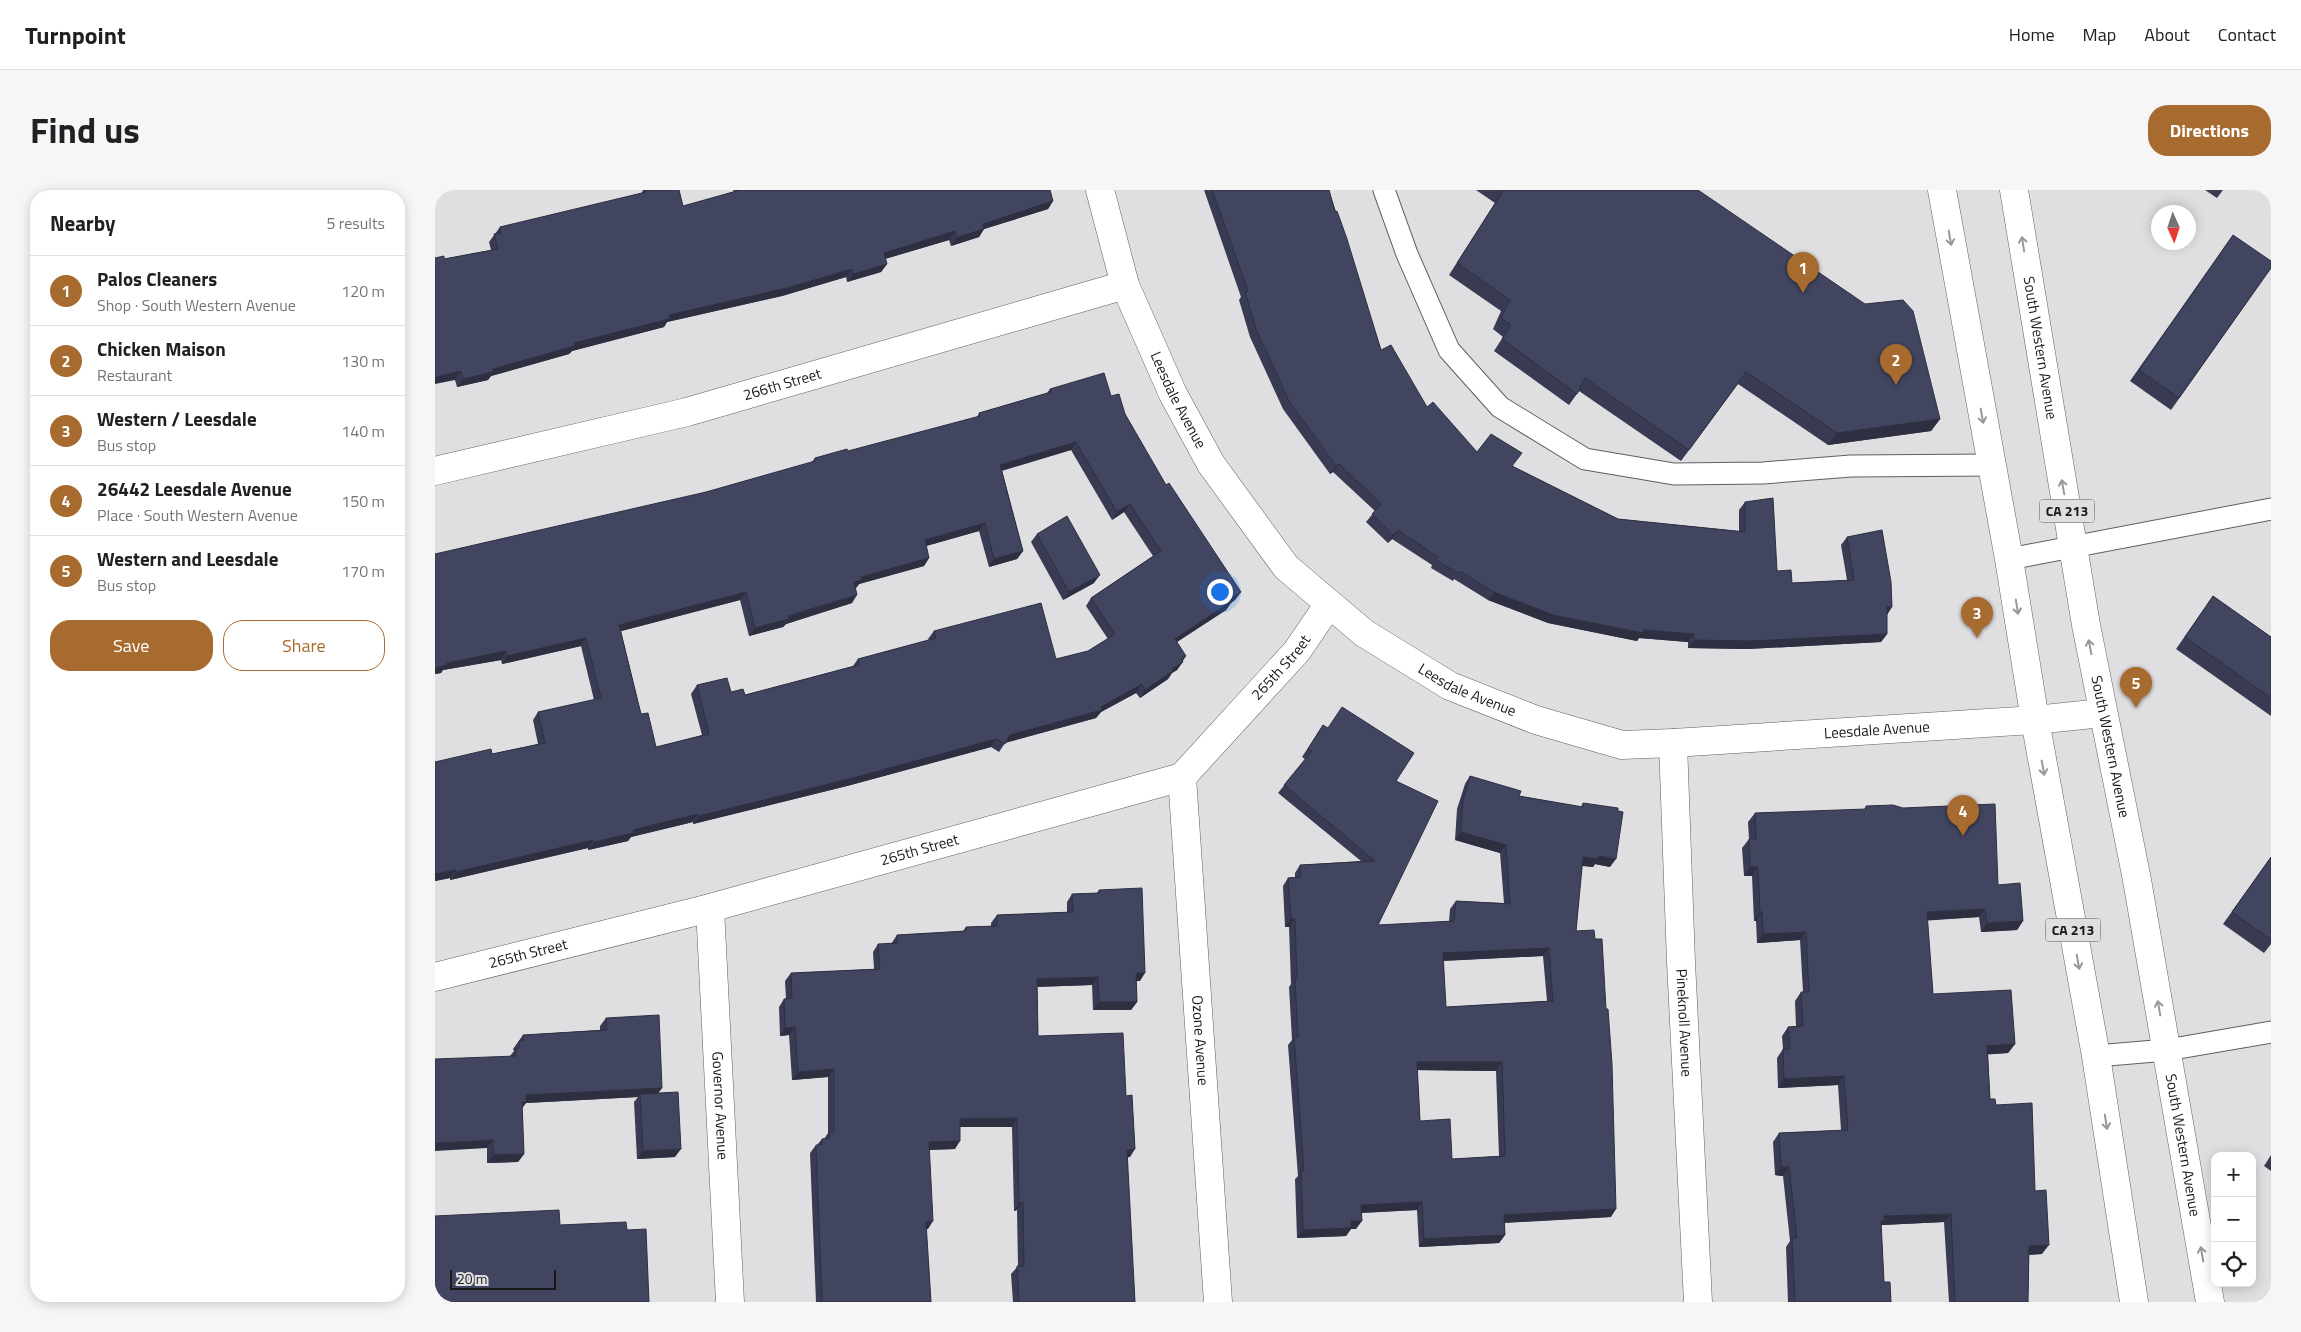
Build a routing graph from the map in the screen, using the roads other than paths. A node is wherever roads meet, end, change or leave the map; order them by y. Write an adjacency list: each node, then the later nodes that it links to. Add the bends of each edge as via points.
1 (1100, 190): 5 (street, Leesdale Avenue)
2 (1384, 190): 6 (lane, via 1407,254 1449,350 1500,407 1585,459 1674,474 1763,473 1851,466)
3 (1942, 190): 6 (street, CA 213, one-way to 6)
4 (2014, 190): 9 (street, South Western Avenue / CA 213, one-way to 4)
5 (1125, 285): 7 (street, 266th Street, via 687,412); 11 (street, Leesdale Avenue, via 1173,394 1211,464 1286,567)
6 (1991, 465): 10 (street, CA 213)
7 (435, 471)
8 (2271, 509): 9 (lane)
9 (2073, 547): 10 (lane); 12 (street, South Western Avenue / CA 213, one-way to 9)
10 (2009, 559): 13 (street, CA 213, one-way to 13)
11 (1329, 604): 14 (street, Leesdale Avenue, via 1364,633 1458,689 1536,720 1623,745); 15 (street, 265th Street, via 1297,651)
12 (2102, 713): 13 (street, Leesdale Avenue); 19 (street, South Western Avenue / CA 213, one-way to 12, via 2137,880)
13 (2035, 720): 14 (street, Leesdale Avenue); 20 (street, CA 213, one-way to 20)
14 (1673, 743): 23 (street, Pineknoll Avenue)
15 (1182, 777): 16 (street, 265th Street); 22 (street, Ozone Avenue)
16 (710, 908): 17 (street, 265th Street); 21 (street, Governor Avenue)
17 (435, 977)
18 (2271, 1032): 19 (lane)
19 (2167, 1050): 20 (lane); 25 (street, South Western Avenue / CA 213, one-way to 19)
20 (2095, 1056): 24 (street, CA 213, one-way to 24)
21 (730, 1302)
22 (1218, 1302)
23 (1698, 1302)
24 (2134, 1302)
25 (2211, 1302)

